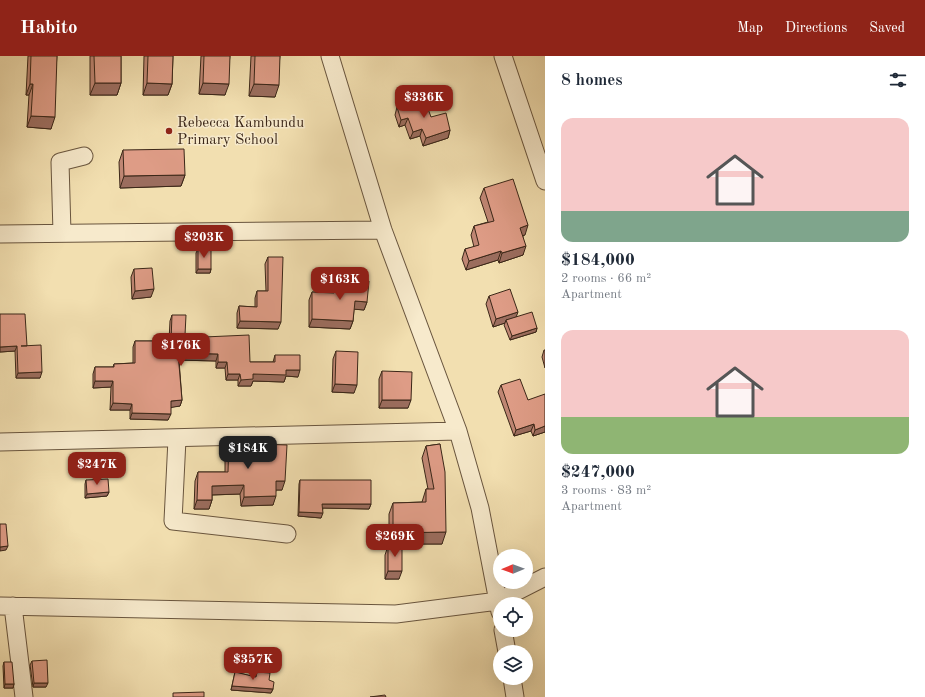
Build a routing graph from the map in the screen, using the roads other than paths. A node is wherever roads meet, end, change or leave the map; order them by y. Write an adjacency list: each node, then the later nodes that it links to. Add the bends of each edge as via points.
1 (330, 56): 5 (street)
2 (503, 56): 4 (street)
3 (84, 156): 6 (street, via 60,162)
4 (545, 181)
5 (383, 230): 6 (street); 8 (street)
6 (62, 233): 7 (street)
7 (0, 234)
8 (458, 431): 9 (street); 13 (street, via 480,508)
9 (177, 439): 10 (street); 11 (street, via 173,521)
10 (0, 442)
11 (287, 534)
12 (545, 577): 14 (street)
13 (497, 597)
14 (513, 597)
15 (7, 606): 16 (street, via 396,614); 18 (street)
16 (493, 606)
17 (513, 685): 19 (street)
18 (24, 697)
19 (515, 697)

